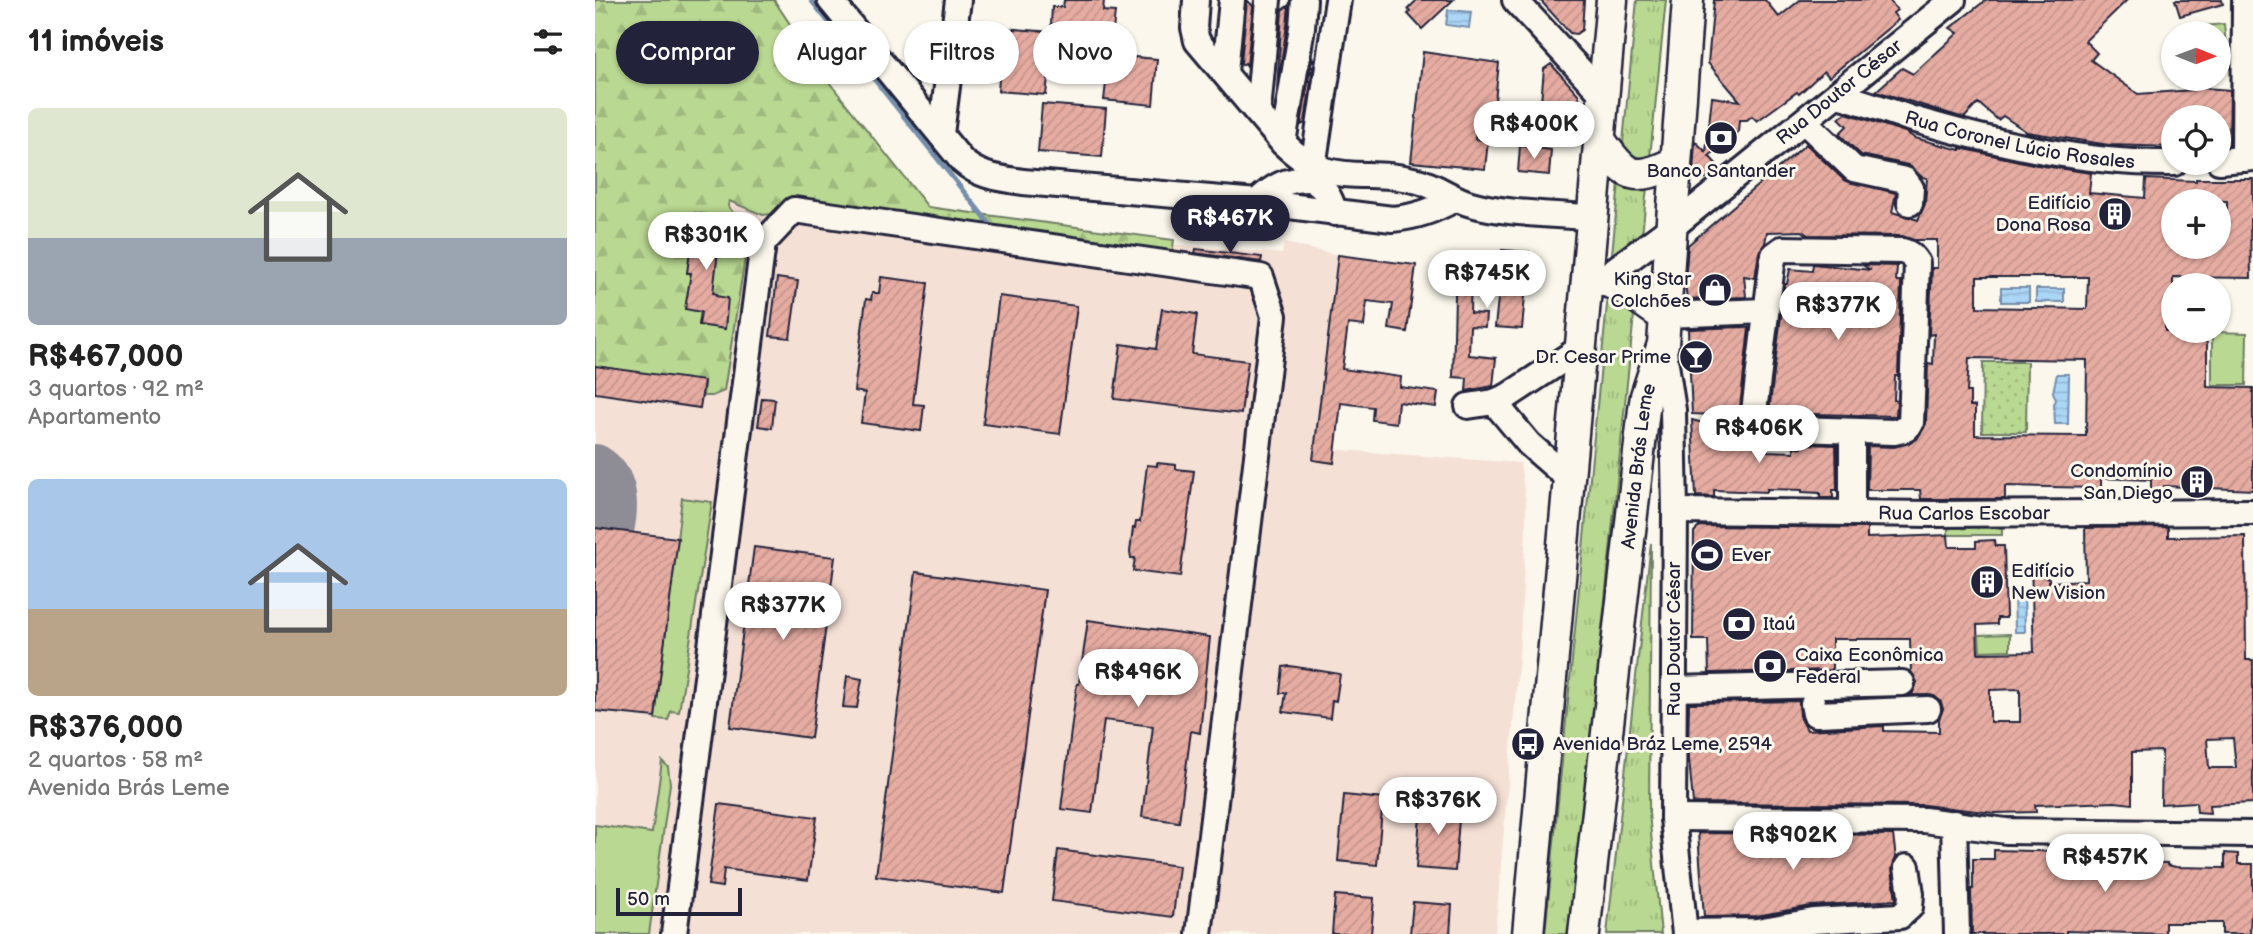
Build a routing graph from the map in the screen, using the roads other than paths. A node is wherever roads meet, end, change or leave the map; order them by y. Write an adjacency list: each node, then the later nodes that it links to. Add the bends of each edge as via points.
1 (830, 0): 20 (street)
2 (958, 0): 20 (street)
3 (1196, 0): 14 (street, via 1194,35)
4 (1232, 0): 14 (street)
5 (1268, 0): 18 (street)
6 (1304, 0): 22 (street)
7 (1338, 0): 26 (street)
8 (1515, 0): 16 (street)
9 (1612, 0): 16 (main road)
10 (1688, 0): 24 (main road, Avenida Brás Leme)
11 (1953, 0): 13 (street, Rua Doutor César)
12 (2245, 0): 23 (street)
13 (1866, 71): 15 (street, Rua Doutor César); 17 (street)
14 (1225, 72): 18 (street)
15 (1837, 95): 17 (street, Rua Coronel Lúcio Rosales); 19 (street, Rua Doutor César)
16 (1604, 96): 21 (main road)
17 (1868, 102): 25 (street, Rua Coronel Lúcio Rosales, via 1909,117 2056,152)
18 (1258, 112): 22 (street)
19 (1805, 122): 29 (street, via 1854,169 1905,180 1912,188); 32 (street, Rua Doutor César)
20 (941, 134): 28 (street, via 962,160 985,176)
21 (1600, 140): 24 (main road, via 1614,160 1639,175); 31 (main road)
22 (1283, 143): 26 (street)
23 (2248, 159)
24 (1676, 162): 32 (main road, Avenida Brás Leme)
25 (2161, 163)
26 (1311, 173): 27 (street, via 1416,180); 28 (street, via 1278,184); 30 (street, via 1330,197)
27 (1455, 199): 30 (street, via 1415,217); 31 (street, via 1485,208)
28 (1257, 202): 30 (street)
29 (1910, 203)
30 (1335, 213)
31 (1593, 218): 33 (main road)
32 (1671, 228): 33 (street, Rua Doutor César); 35 (main road, Avenida Brás Leme)
33 (1595, 279): 35 (main road, via 1628,291); 36 (main road)
34 (1766, 311): 35 (street); 39 (street, via 1752,413 1755,425); 39 (street, via 1773,259 1781,249 1902,251 1914,258 1911,423 1901,431)
35 (1664, 325): 41 (street, Rua Doutor César, via 1673,410); 55 (main road, Avenida Brás Leme, via 1646,396)
36 (1581, 348): 37 (street); 40 (main road)
37 (1494, 402): 38 (street); 40 (street, via 1529,444)
38 (1468, 406)
39 (1852, 431): 43 (street)
40 (1569, 479): 54 (main road)
41 (1675, 511): 43 (street, Rua Carlos Escobar); 45 (street, Rua Doutor César)
42 (2253, 512): 43 (street, Rua Carlos Escobar)
43 (1852, 513)
44 (1902, 682): 45 (street)
45 (1674, 694): 46 (street, via 1810,700 1815,714); 47 (street, Rua Doutor César)
46 (1928, 709)
47 (1673, 818): 48 (street); 51 (street, Rua Doutor César)
48 (1954, 823): 49 (street, via 2006,831); 56 (street)
49 (2253, 834)
50 (1907, 867): 51 (street, via 1910,907 1900,916 1814,921 1757,931)
51 (1685, 933)
52 (674, 934): 53 (street, via 763,243 794,210 1261,276 1274,316)
53 (1199, 934)
54 (1528, 934)
55 (1584, 934)
56 (1957, 934)

